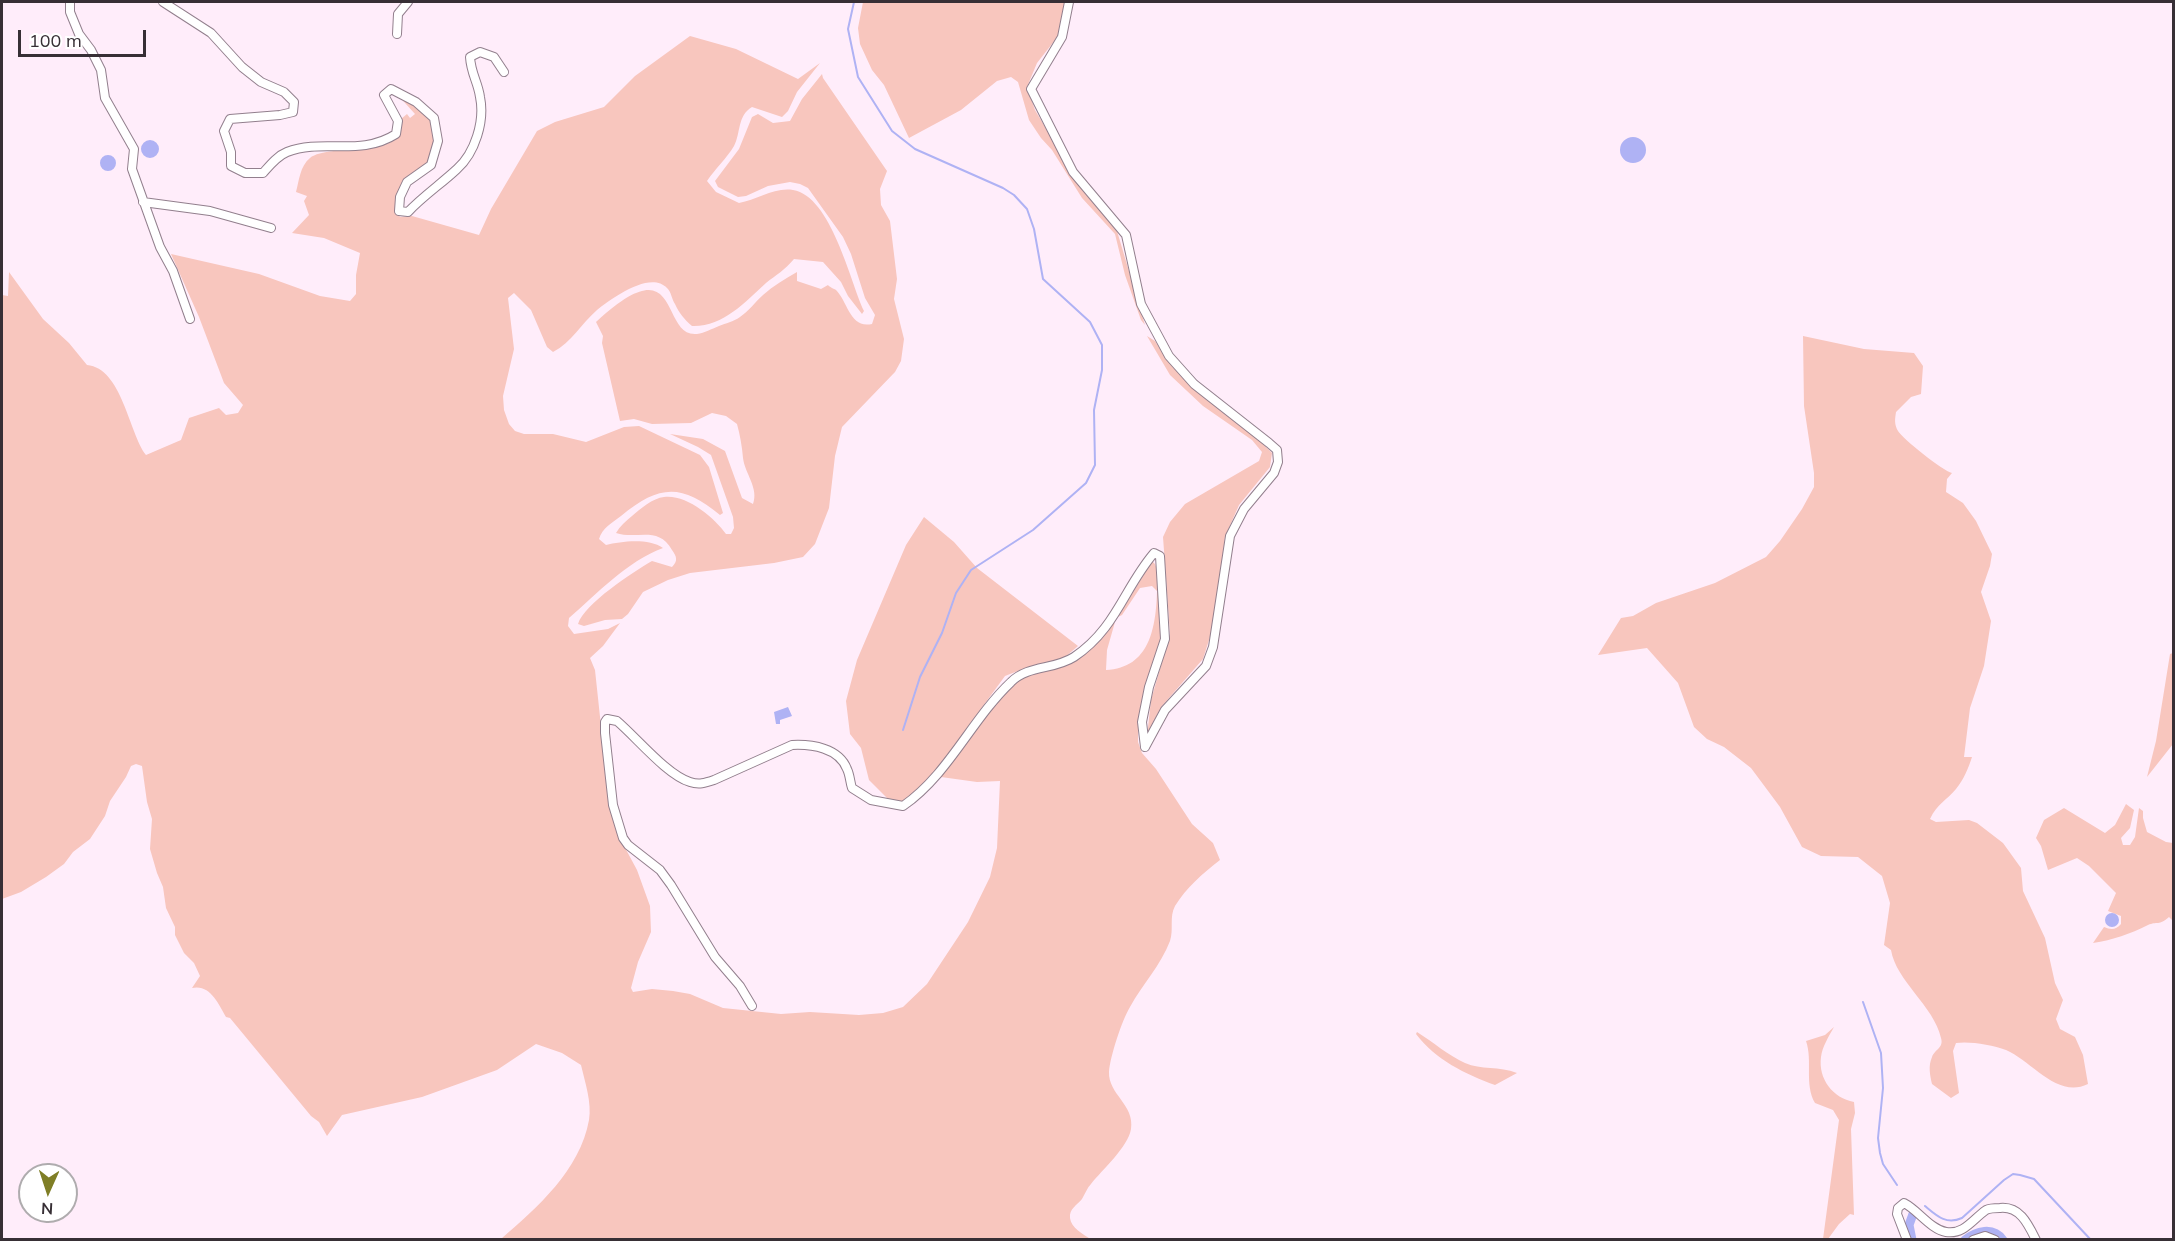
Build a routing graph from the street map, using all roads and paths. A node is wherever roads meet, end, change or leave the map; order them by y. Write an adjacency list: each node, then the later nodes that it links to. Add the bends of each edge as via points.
1 (70, 2): 7 (street, via 79,34 101,70 105,98 134,149 132,169)
2 (163, 2): 6 (street, via 211,33 242,68 294,102 293,112 230,119 224,131 231,166 245,173 263,173 288,152 382,142 396,134 398,121 384,95 391,89 434,117 438,141 431,165 408,182 400,197 399,211 408,212 458,168 473,146 480,120 480,97 470,57 480,52 494,57)
3 (408, 2): 5 (street, via 398,14)
4 (1069, 2): 10 (street, via 1062,37 1030,89 1073,172 1126,235 1142,304 1169,356 1194,384 1269,442 1276,450 1278,462 1230,536 1213,648 1206,666 1165,710 1145,747 1142,722 1165,639 1160,556 1154,553 1095,640 1063,663 1032,669 1012,680 964,737 937,777 903,806 871,800 852,788 847,768 838,757 804,744 792,745 708,782 691,782 680,778 617,722 605,722 613,805 623,838 672,885 715,957)
5 (397, 34)
6 (504, 72)
7 (143, 202): 8 (street, via 210,211); 9 (street)
8 (271, 228)
9 (190, 319)
10 (752, 1006)
11 (1907, 1239): 14 (street, via 1897,1214 1904,1203 1948,1232 1959,1232 1988,1209 2005,1207 2018,1212)
12 (1972, 1239): 13 (street)
13 (1995, 1239)
14 (2036, 1239)

